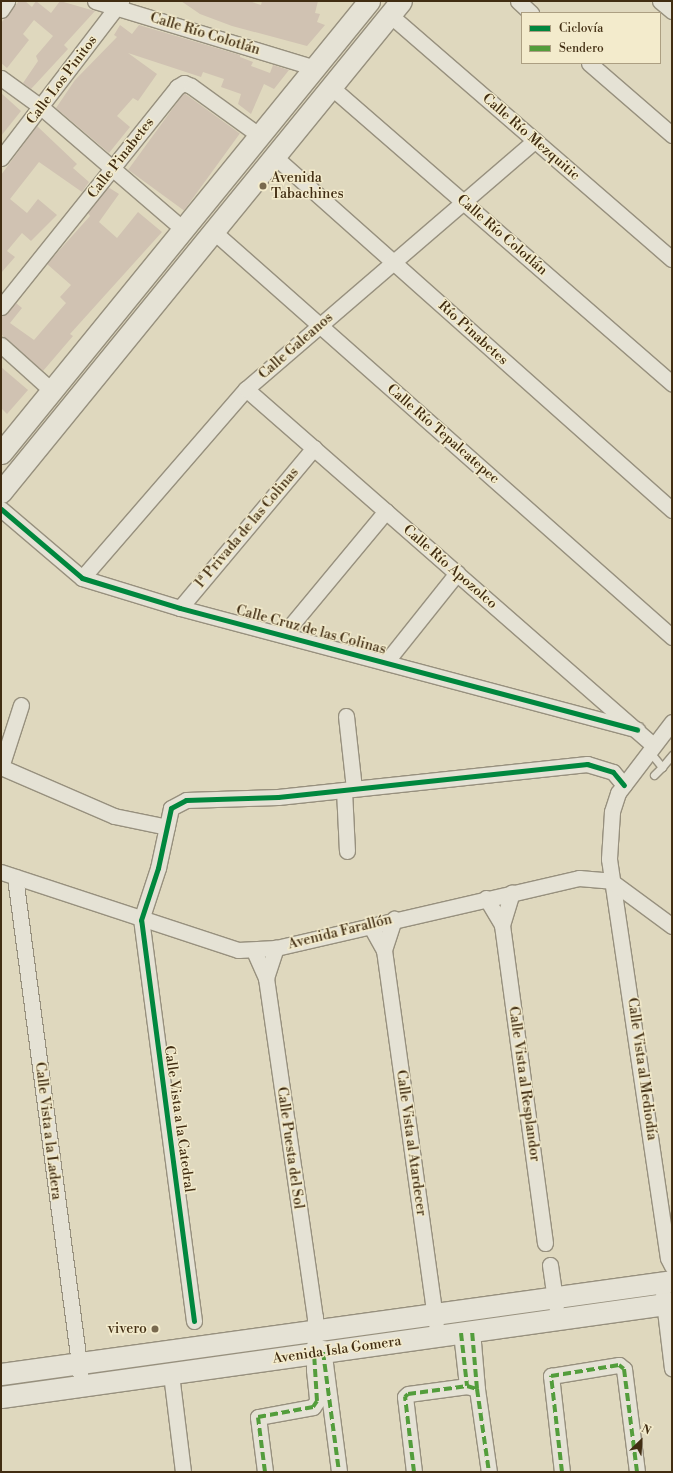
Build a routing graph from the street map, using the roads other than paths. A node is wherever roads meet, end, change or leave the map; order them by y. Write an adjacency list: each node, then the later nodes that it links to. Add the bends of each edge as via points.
1 (7, 1): 8 (street)
2 (95, 1): 6 (street, Calle Río Colotlán)
3 (369, 1): 12 (street)
4 (518, 1): 10 (street)
5 (660, 1): 9 (street)
6 (119, 4): 12 (street, Calle Río Colotlán); 15 (street, Calle Los Pinitos)
7 (396, 8): 14 (street); 18 (street, Calle Río Mezquitic)
8 (1, 10)
9 (672, 11)
10 (530, 12)
11 (590, 64): 16 (street)
12 (315, 68): 17 (street)
13 (1, 78): 15 (street)
14 (331, 87): 19 (street); 22 (street, Calle Río Colotlán)
15 (41, 107): 20 (street, Calle Los Pinitos); 21 (street)
16 (672, 135)
17 (260, 136): 21 (street, Calle Pinabetes, via 184,84 177,87); 23 (street)
18 (535, 140): 22 (street, Calle Galeanos); 25 (street, Calle Río Mezquitic)
19 (274, 156): 24 (street); 26 (street, Río Pinabetes)
20 (1, 158)
21 (112, 169): 23 (street); 27 (street, Calle Pinabetes)
22 (463, 202): 26 (street, Calle Galeanos); 30 (street, Calle Río Colotlán)
23 (184, 230): 32 (street)
24 (213, 231): 28 (street, Calle Río Tepalcatepec); 35 (street)
25 (672, 259)
26 (393, 262): 28 (street, Calle Galeanos); 37 (street, Río Pinabetes)
27 (1, 307)
28 (320, 325): 31 (street, Calle Galeanos); 43 (street, Calle Río Tepalcatepec)
29 (1, 345): 32 (street)
30 (672, 383)
31 (246, 389): 33 (street, Calle Río Apozolco); 40 (street, Calle Galeanos)
32 (52, 391): 34 (street)
33 (314, 448): 38 (street, Calle Río Apozolco); 41 (street, 1ª Privada de las Colinas)
34 (1, 453)
35 (1, 492)
36 (1, 509): 40 (street, Calle Cruz de las Colinas)
37 (672, 510)
38 (386, 511): 39 (street, Calle Río Apozolco); 42 (street)
39 (457, 573): 44 (street); 48 (street, Calle Río Apozolco)
40 (82, 578): 41 (street, Calle Cruz de las Colinas)
41 (180, 608): 42 (street, Calle Cruz de las Colinas)
42 (283, 635): 44 (street, Calle Cruz de las Colinas)
43 (672, 637)
44 (386, 662): 48 (street, Calle Cruz de las Colinas)
45 (21, 705): 51 (street)
46 (346, 716): 55 (street)
47 (672, 722): 49 (street, Calle Vista al Mediodía)
48 (637, 730): 49 (street, Calle Río Apozolco)
49 (651, 748): 52 (lane); 54 (street, Calle Vista al Mediodía)
50 (672, 755): 52 (lane)
51 (1, 767): 56 (street, via 114,816)
52 (662, 767): 53 (lane)
53 (654, 775)
54 (624, 785): 55 (street, via 613,772 587,764); 59 (street, Calle Vista al Mediodía, via 612,812)
55 (349, 789): 56 (street, via 278,797 186,800 175,804); 57 (street)
56 (167, 827): 63 (street)
57 (347, 851)
58 (8, 874): 63 (street, Avenida Farallón); 83 (street, Calle Vista a la Ladera)
59 (611, 881): 60 (street, Avenida Farallón, via 579,878); 66 (street); 73 (street, Calle Vista al Mediodía, via 620,913)
60 (512, 892): 61 (street, Avenida Farallón); 65 (street, Calle Vista al Resplandor)
61 (486, 898): 62 (street, Avenida Farallón); 65 (street, Calle Vista al Resplandor)
62 (394, 919): 64 (street, Avenida Farallón); 68 (street, Calle Vista al Atardecer)
63 (141, 920): 69 (street, Avenida Farallón, via 221,945); 78 (street, Calle Vista a la Catedral)
64 (370, 925): 67 (street, Avenida Farallón); 68 (street, Calle Vista al Atardecer)
65 (502, 925): 71 (street, Calle Vista al Resplandor)
66 (672, 926)
67 (276, 948): 69 (street, Avenida Farallón); 70 (street, Calle Puesta del Sol)
68 (384, 950): 76 (street, Calle Vista al Atardecer)
69 (254, 951): 70 (street, Calle Puesta del Sol)
70 (266, 978): 79 (street, Calle Puesta del Sol)
71 (545, 1242)
72 (550, 1265): 74 (street)
73 (668, 1272): 74 (street, Avenida Isla Gomera); 75 (street, Calle Vista al Mediodía)
74 (554, 1298): 76 (street, Avenida Isla Gomera); 77 (street)
75 (668, 1303): 77 (street, Avenida Isla Gomera); 84 (street, Calle Vista al Mediodía)
76 (435, 1314): 79 (street, Avenida Isla Gomera); 81 (street, Calle Vista al Atardecer)
77 (557, 1319): 80 (street, Avenida Isla Gomera)
78 (194, 1321)
79 (317, 1326): 82 (street, Calle Puesta del Sol); 83 (street, Avenida Isla Gomera)
80 (466, 1332): 81 (street, Avenida Isla Gomera); 88 (street)
81 (438, 1336): 82 (street, Avenida Isla Gomera)
82 (319, 1353): 86 (street, Avenida Isla Gomera); 91 (street, via 318,1401 313,1407 258,1417); 92 (street)
83 (79, 1363): 85 (street, Avenida Isla Gomera); 87 (street, Calle Vista a la Ladera)
84 (672, 1368)
85 (1, 1374)
86 (171, 1374): 87 (street, Avenida Isla Gomera); 90 (street)
87 (82, 1386): 89 (street, Avenida Isla Gomera)
88 (474, 1386): 93 (street, via 408,1394 405,1397); 94 (street)
89 (1, 1398)
90 (183, 1472)
91 (265, 1472)
92 (339, 1472)
93 (414, 1472)
94 (489, 1472)
95 (562, 1472): 96 (street, via 551,1376 619,1365 624,1369)
96 (637, 1472)

